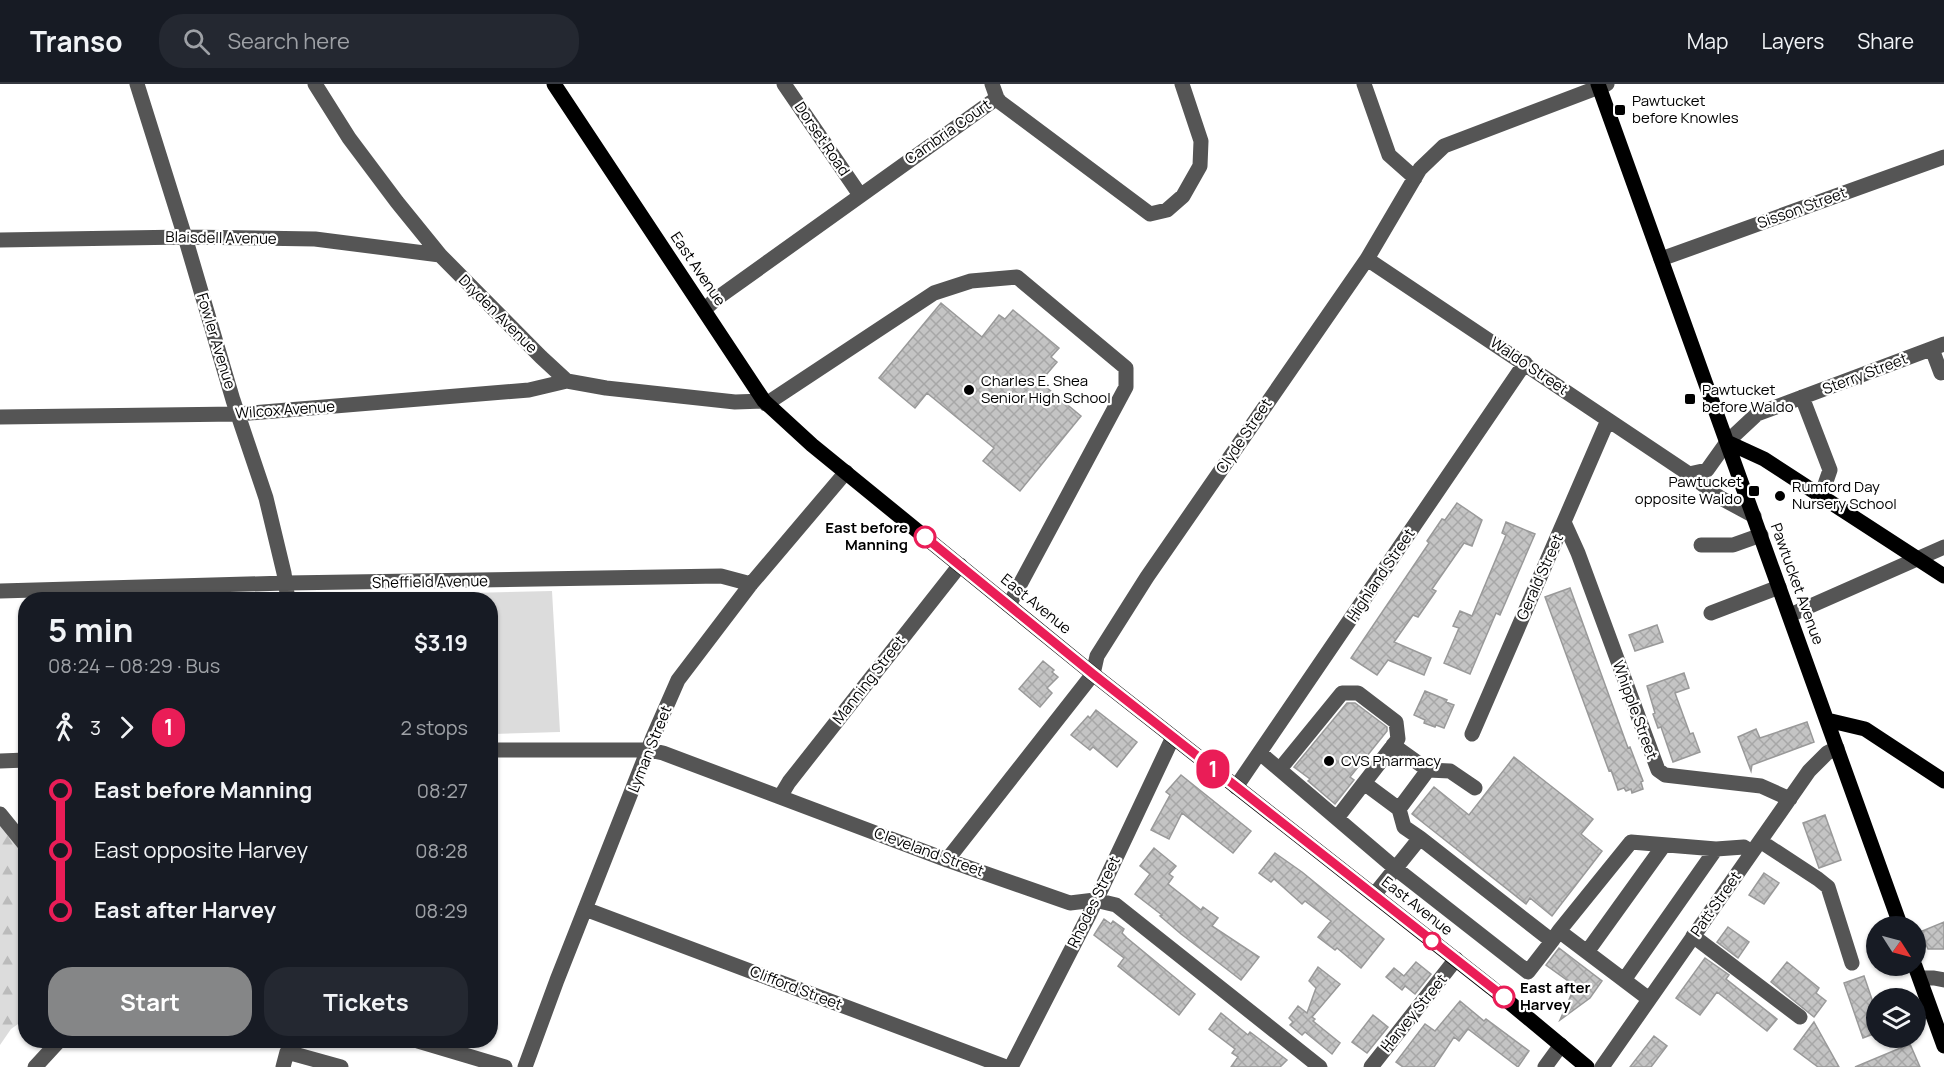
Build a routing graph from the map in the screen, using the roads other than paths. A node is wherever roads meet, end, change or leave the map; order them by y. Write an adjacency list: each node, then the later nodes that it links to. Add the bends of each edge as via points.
1 (137, 84): 12 (street, Fowler Avenue)
2 (315, 84): 14 (street, Dryden Avenue, via 349,138)
3 (554, 84): 17 (main road, East Avenue)
4 (784, 84): 11 (street, Dorset Road)
5 (1182, 84): 8 (street, Cambria Court, via 1201,141 1200,166 1183,196 1167,210 1150,214 1000,102)
6 (1364, 84): 10 (street, via 1389,155)
7 (1601, 85): 10 (street, Clyde Street, via 1444,146); 16 (main road, Pawtucket Avenue)
8 (994, 91): 11 (street, Cambria Court)
9 (1944, 157): 16 (street, Sisson Street)
10 (1415, 177): 15 (street, Clyde Street)
11 (860, 195): 17 (street, Cambria Court)
12 (185, 237): 13 (street, Blaisdell Avenue); 14 (street, Blaisdell Avenue, via 315,239); 24 (street, Fowler Avenue)
13 (0, 240)
14 (440, 255): 21 (street, Dryden Avenue)
15 (1367, 259): 19 (street, Waldo Street); 47 (street, Clyde Street, via 1147,578 1097,656)
16 (1661, 259): 27 (main road, Pawtucket Avenue)
17 (704, 310): 23 (main road, East Avenue)
18 (1938, 346): 20 (street); 22 (street, Sterry Street)
19 (1525, 363): 26 (street, Waldo Street); 55 (street, Highland Street)
20 (1944, 372)
21 (567, 381): 23 (street); 24 (street, Wilcox Avenue, via 530,390)
22 (1802, 398): 27 (street, Sterry Street, via 1757,414); 30 (street, via 1830,470)
23 (765, 403): 28 (main road, East Avenue); 44 (street, via 934,293 970,281 1017,278 1034,290 1126,368 1126,387)
24 (238, 414): 25 (street, Wilcox Avenue); 39 (street, Fowler Avenue, via 266,498)
25 (0, 417)
26 (1608, 420): 29 (street, Waldo Street); 32 (street, Gerald Street)
27 (1727, 442): 29 (street, via 1707,470); 30 (main road, via 1764,459); 31 (main road, Pawtucket Avenue)
28 (846, 472): 37 (main road, East Avenue); 40 (street, Lyman Street)
29 (1689, 474): 31 (street, Waldo Street, via 1719,497)
30 (1821, 496): 36 (main road)
31 (1754, 516): 33 (main road, Pawtucket Avenue)
32 (1564, 522): 49 (street, Gerald Street); 65 (street, Whipple Street, via 1658,770 1665,775 1761,786)
33 (1761, 535): 34 (street, via 1733,545); 41 (main road, Pawtucket Avenue)
34 (1701, 545)
35 (1944, 547): 36 (street)
36 (1918, 558): 38 (main road); 46 (street)
37 (960, 565): 44 (main road, East Avenue); 64 (street, Manning Street)
38 (1944, 576)
39 (286, 583): 40 (street, Sheffield Avenue, via 721,576); 42 (street, Sheffield Avenue); 43 (street, Fowler Avenue)
40 (751, 584): 54 (street, Lyman Street, via 678,680)
41 (1779, 587): 45 (street); 46 (main road, Pawtucket Avenue)
42 (0, 591)
43 (287, 592)
44 (1009, 605): 47 (main road, East Avenue)
45 (1711, 613)
46 (1790, 615): 48 (main road, Pawtucket Avenue)
47 (1093, 674): 50 (main road, East Avenue); 74 (street, Clyde Street)
48 (1827, 720): 52 (main road, Pawtucket Avenue); 60 (main road, via 1865,729)
49 (1472, 734)
50 (1173, 736): 62 (main road, East Avenue); 77 (street, Rhodes Street)
51 (1393, 745): 58 (street, via 1398,739 1396,722 1358,693 1342,693); 59 (street); 61 (street)
52 (1837, 748): 65 (street, Patt Street, via 1809,771); 79 (main road, Pawtucket Avenue)
53 (498, 750): 54 (street, Cleveland Street)
54 (649, 750): 64 (street, Cleveland Street); 78 (street, Lyman Street)
55 (1260, 753): 58 (street); 62 (street, Highland Street)
56 (18, 760): 57 (street)
57 (0, 761)
58 (1280, 769): 68 (street)
59 (1428, 770): 63 (street, via 1450,771); 66 (street)
60 (1944, 781)
61 (1364, 783): 66 (street); 68 (street)
62 (1236, 787): 76 (main road, East Avenue)
63 (1475, 788)
64 (780, 797): 74 (street, Cleveland Street)
65 (1790, 799): 72 (street, Patt Street)
66 (1399, 809): 70 (street, via 1404,827)
67 (0, 814): 69 (street)
68 (1337, 818): 75 (street)
69 (18, 836)
70 (1420, 838): 75 (street); 80 (street)
71 (1664, 845): 73 (street); 80 (street, via 1631,842); 82 (street)
72 (1756, 847): 73 (street); 81 (street, Patt Street); 84 (street, via 1827,887)
73 (1716, 849): 87 (street)
74 (947, 860): 77 (street, Cleveland Street, via 1070,903)
75 (1395, 868): 76 (street); 80 (street, via 1528,972)
76 (1374, 895): 83 (main road, East Avenue)
77 (1095, 900): 102 (street, Rhodes Street); 103 (street, Cleveland Street, via 1116,904)
78 (585, 909): 100 (street, Lyman Street); 101 (street, Clifford Street)
79 (1897, 916)
80 (1555, 936): 82 (street)
81 (1693, 936): 89 (street, Patt Street); 90 (street)
82 (1587, 952): 87 (street)
83 (1456, 959): 92 (main road, East Avenue); 104 (street, Harvey Street)
84 (1852, 963)
85 (1926, 975): 88 (street)
86 (1919, 976): 91 (main road)
87 (1624, 980): 89 (street)
88 (1944, 980)
89 (1649, 999): 107 (street, Patt Street)
90 (1800, 1017)
91 (1944, 1044)
92 (1561, 1045): 105 (street); 106 (main road, East Avenue)
93 (53, 1048): 97 (street)
94 (437, 1048): 96 (street)
95 (287, 1053): 98 (street)
96 (477, 1063): 99 (street)
97 (35, 1067)
98 (341, 1067)
99 (505, 1067)
100 (525, 1067)
101 (1006, 1067)
102 (1011, 1067)
103 (1320, 1067)
104 (1371, 1067)
105 (1545, 1067)
106 (1587, 1067)
107 (1602, 1067)

